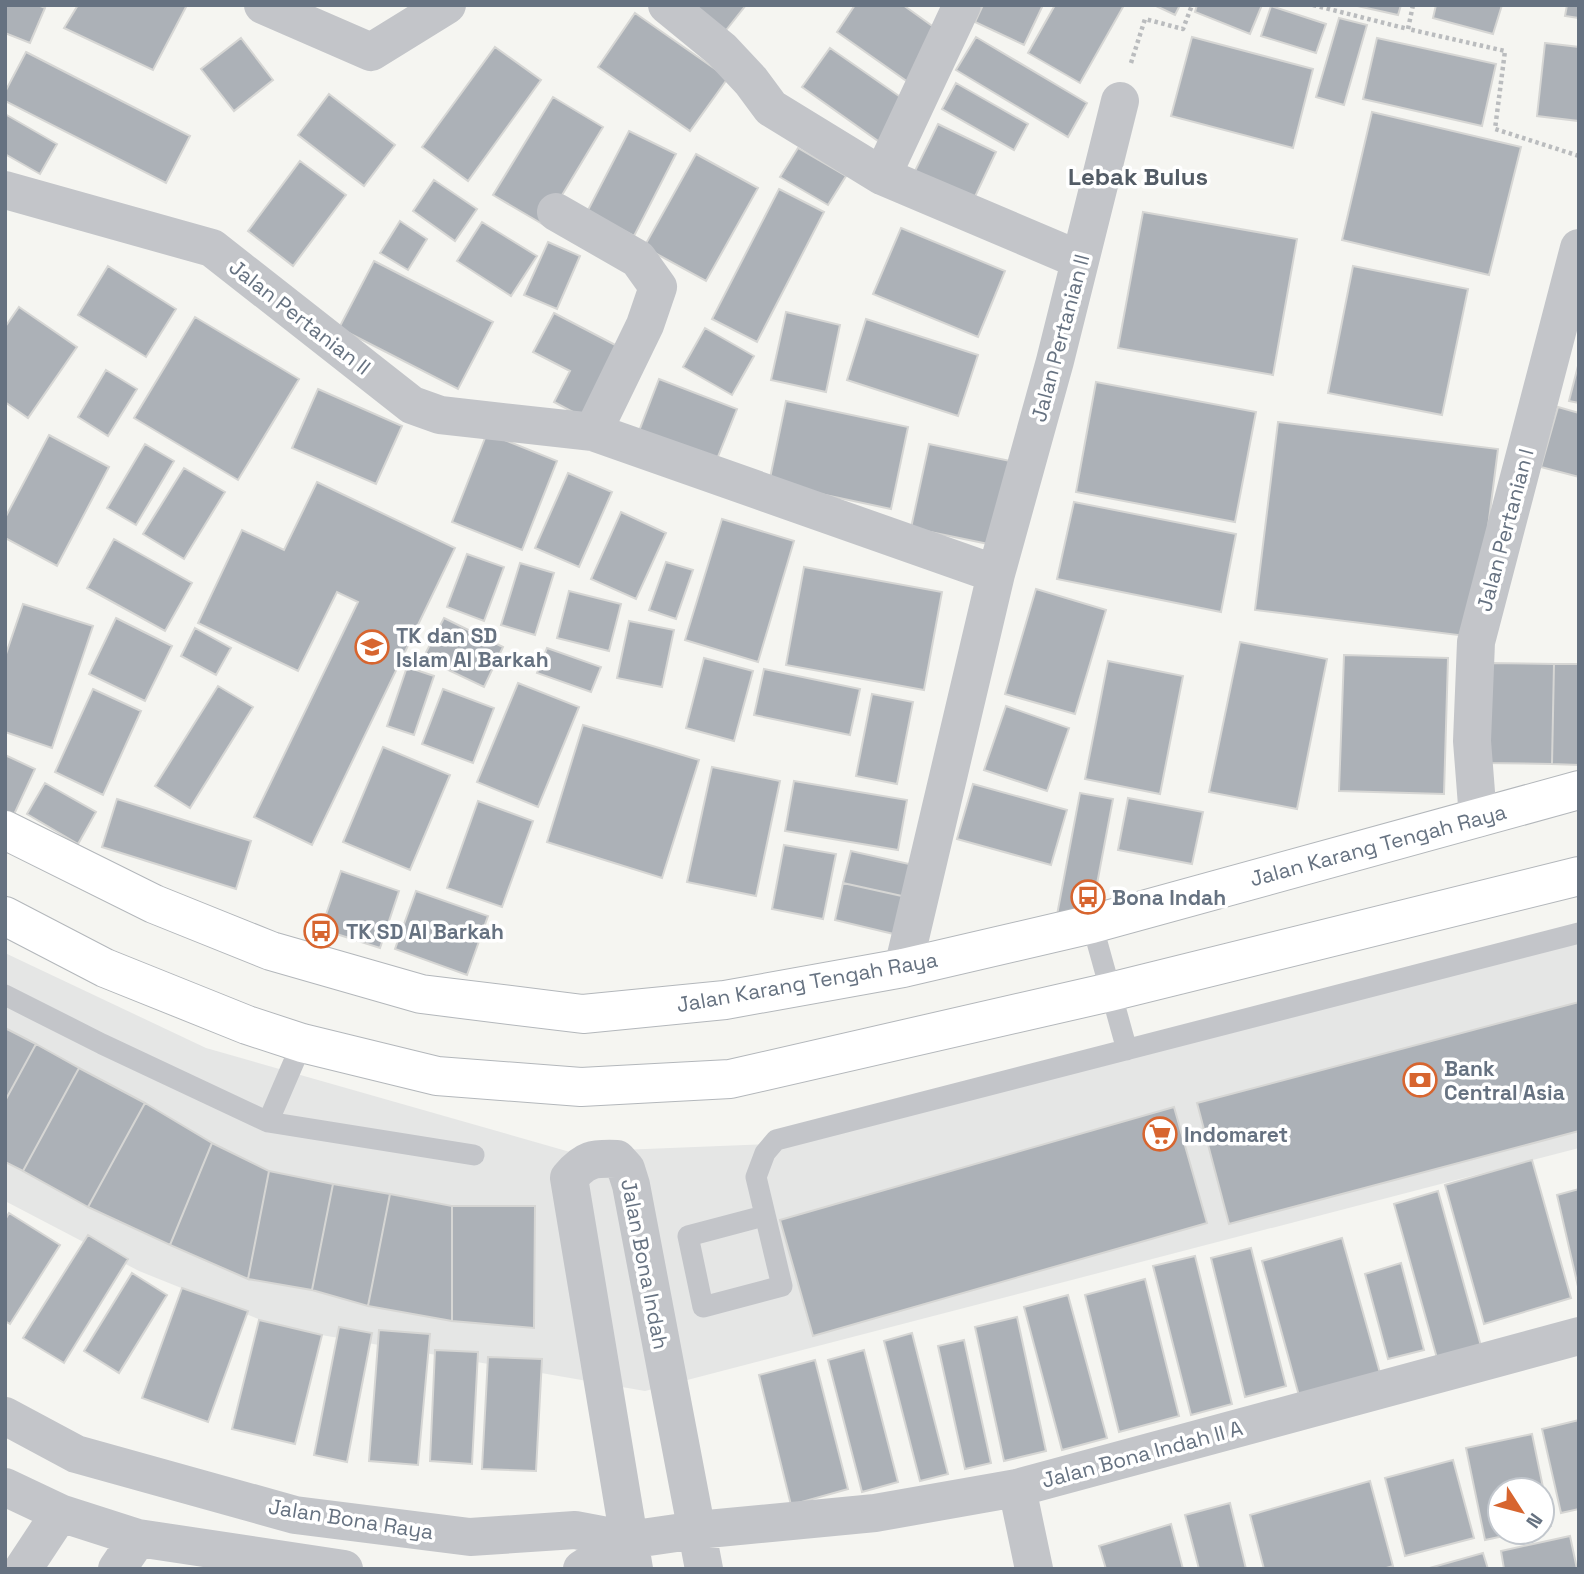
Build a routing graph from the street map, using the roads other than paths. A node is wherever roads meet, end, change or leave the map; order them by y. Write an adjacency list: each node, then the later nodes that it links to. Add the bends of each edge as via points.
1 (263, 5): 2 (street, via 371,52)
2 (447, 5)
3 (667, 5): 6 (street, via 722,50 771,108)
4 (962, 5): 6 (street)
5 (1120, 101): 10 (street, Jalan Pertanian II)
6 (882, 176): 10 (street)
7 (5, 190): 11 (street, Jalan Pertanian II, via 212,248 412,405 440,415)
8 (556, 212): 11 (street, via 638,259 658,287 645,325)
9 (1579, 248): 14 (street, Jalan Pertanian I, via 1476,642 1472,741)
10 (1080, 260): 12 (street, Jalan Pertanian II)
11 (593, 432): 12 (street, Jalan Pertanian II)
12 (996, 574): 20 (street, Jalan Pertanian II)
13 (1579, 790): 14 (main road, Jalan Karang Tengah Raya)
14 (1478, 818): 18 (main road, Jalan Karang Tengah Raya)
15 (5, 830): 20 (main road, Jalan Karang Tengah Raya, via 153,904 271,951 421,994 583,1014 725,1000)
16 (1579, 876): 21 (main road)
17 (5, 916): 23 (main road, via 105,968)
18 (1092, 924): 20 (main road, Jalan Karang Tengah Raya); 21 (lane)
19 (1579, 933): 24 (lane)
20 (903, 968)
21 (1110, 992): 23 (main road, via 730,1079 582,1087 437,1076); 24 (lane)
22 (5, 995): 25 (lane)
23 (302, 1043): 25 (lane)
24 (1127, 1050): 27 (lane, via 776,1140 756,1177)
25 (268, 1122): 26 (lane)
26 (474, 1155)
27 (764, 1216): 27 (lane, via 782,1286 703,1307 688,1236)
28 (1579, 1336): 31 (street, Jalan Bona Indah II A)
29 (5, 1416): 35 (street, Jalan Bona Raya, via 76,1454 295,1515 470,1537 575,1530)
30 (5, 1488): 32 (street)
31 (1017, 1488): 33 (street, Jalan Bona Indah II A, via 875,1513); 41 (street)
32 (60, 1513): 34 (street); 36 (street)
33 (697, 1530): 35 (street, Jalan Bona Raya); 35 (street, Jalan Bona Indah, via 631,1185 617,1159 597,1158 580,1164 569,1178); 40 (street, Jalan Bona Indah)
34 (138, 1538): 37 (street); 38 (street)
35 (631, 1554): 39 (street, Jalan Bona Raya)
36 (23, 1569)
37 (117, 1569)
38 (344, 1569)
39 (582, 1569)
40 (704, 1569)
41 (1034, 1569)

